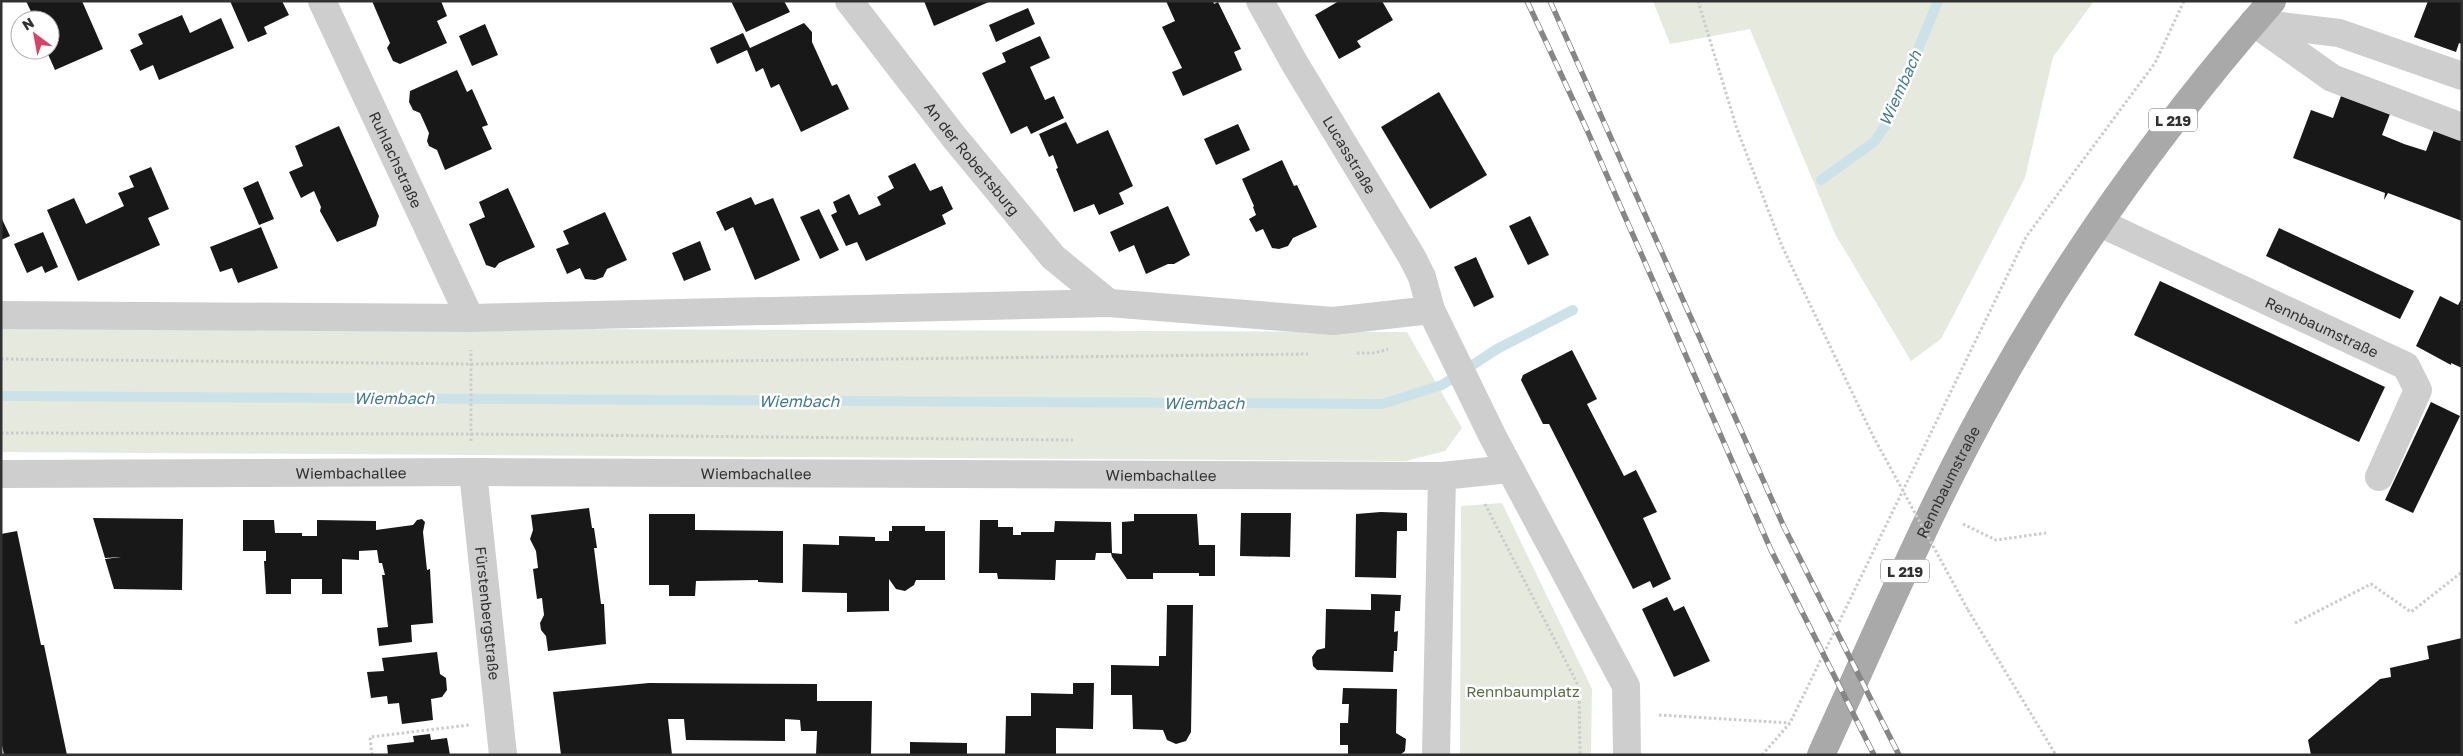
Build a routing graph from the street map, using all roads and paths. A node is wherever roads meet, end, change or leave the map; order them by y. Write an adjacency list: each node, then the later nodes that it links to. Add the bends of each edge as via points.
1 (322, 1): 13 (street, Ruhlachstraße)
2 (849, 1): 10 (street, An der Robertsburg, via 954,137 1053,257)
3 (1260, 1): 11 (street, Lucasstraße, via 1412,256)
4 (1698, 1): 41 (path, bridge, via 1737,129 1782,246 1873,436 1968,610)
5 (2272, 1): 6 (main road, Rennbaumstraße / L 219)
6 (2253, 22): 7 (street, via 2339,33); 8 (street, via 2332,78); 9 (main road, Rennbaumstraße / L 219, via 2170,124)
7 (2462, 76)
8 (2462, 127)
9 (2100, 222): 27 (street, Rennbaumstraße, via 2406,366 2418,390); 28 (main road, Rennbaumstraße / L 219, via 1995,391)
10 (1109, 303): 11 (street, via 1333,321); 13 (street)
11 (1431, 310): 22 (street)
12 (1, 315): 13 (street)
13 (470, 318)
14 (1392, 348): 15 (path, via 1374,353)
15 (1355, 353)
16 (1315, 354): 18 (path)
17 (1, 359): 18 (path)
18 (472, 364): 20 (path)
19 (1, 433): 20 (path)
20 (470, 434): 21 (path)
21 (1080, 440)
22 (1509, 469): 25 (street, Wiembachallee); 32 (street, via 1626,686)
23 (473, 472): 24 (street, Wiembachallee); 26 (street, Wiembachallee); 33 (street, Fürstenbergstraße)
24 (1, 474)
25 (1470, 474): 26 (street, Wiembachallee); 38 (path, via 1579,687)
26 (1442, 476): 37 (street)
27 (2379, 477)
28 (1933, 509): 29 (path, via 1996,540); 40 (main road, Rennbaumstraße / L 219)
29 (2046, 534)
30 (2462, 572): 31 (path, via 2411,612 2372,584)
31 (2295, 623)
32 (1626, 714): 34 (path); 39 (street)
33 (500, 722): 35 (path, via 370,737); 36 (street, Fürstenbergstraße)
34 (1790, 724)
35 (372, 755)
36 (503, 755)
37 (1436, 755)
38 (1580, 755)
39 (1627, 755)
40 (1821, 755)
41 (2056, 755)

